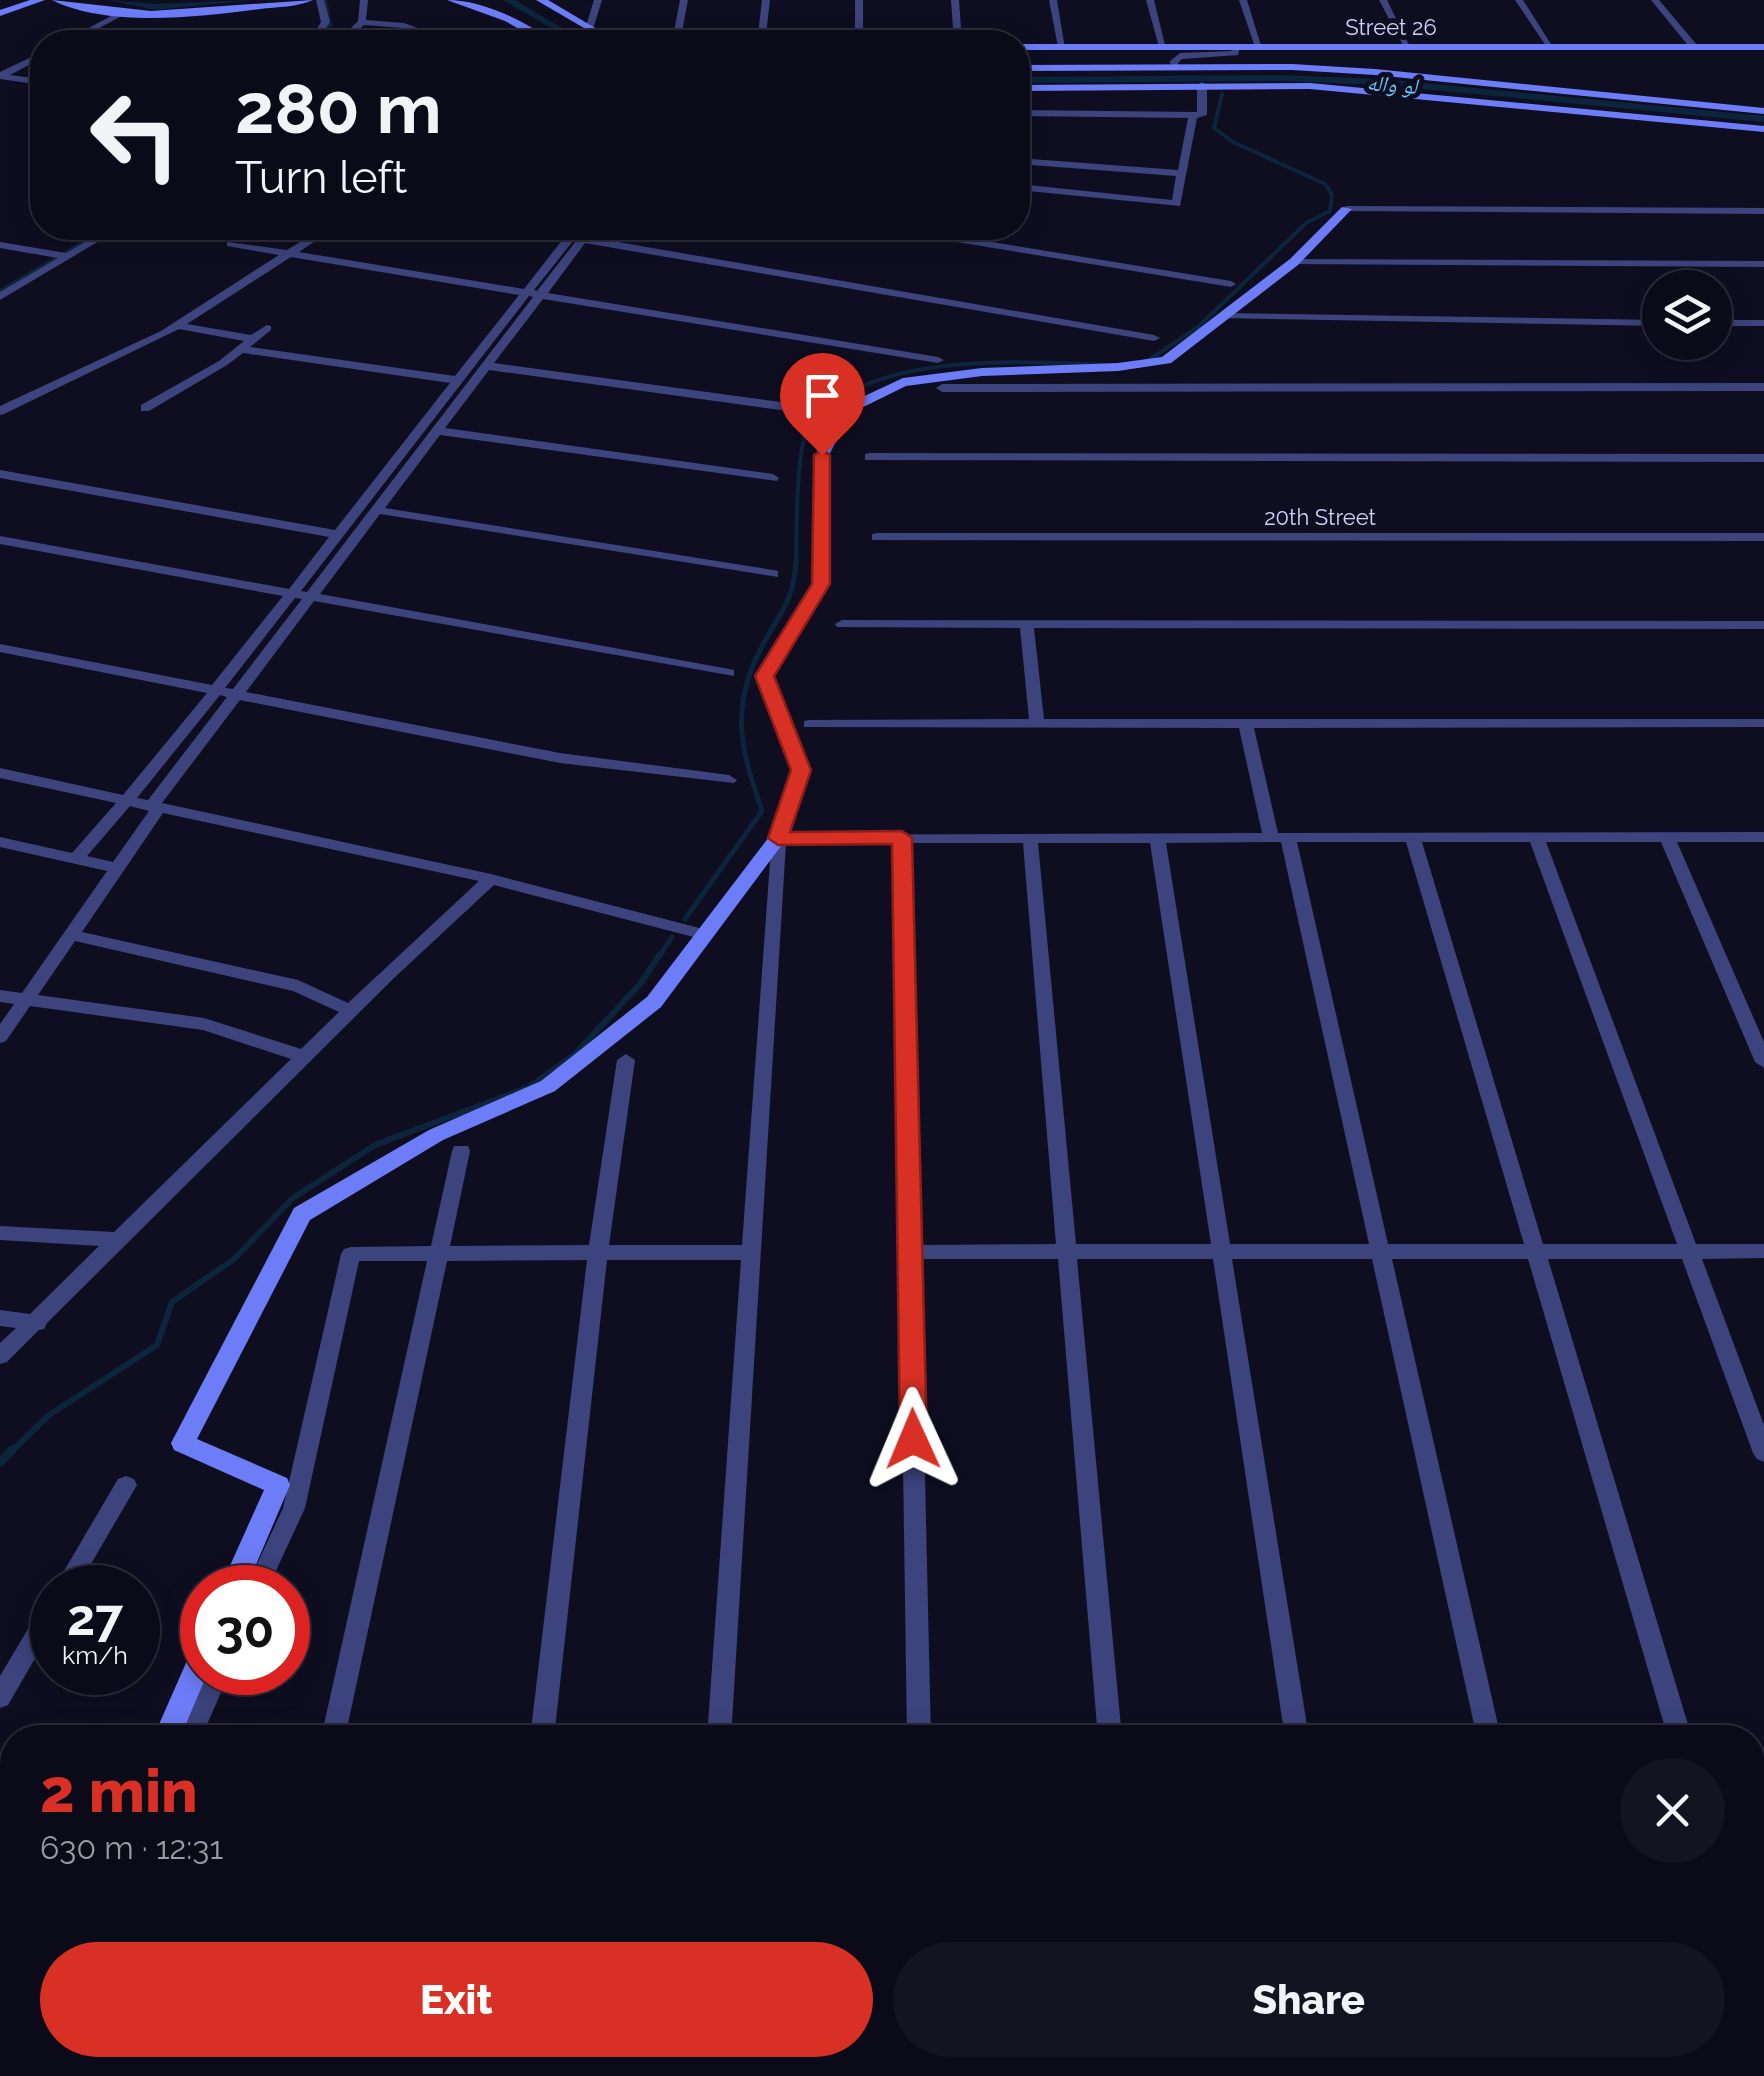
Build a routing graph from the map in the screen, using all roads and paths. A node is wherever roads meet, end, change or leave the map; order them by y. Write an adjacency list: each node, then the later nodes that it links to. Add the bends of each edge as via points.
1 (40, 0): 20 (street)
2 (58, 0): 19 (street)
3 (308, 0): 19 (street, via 168,16)
4 (320, 0): 24 (street, via 328,14)
5 (364, 0): 21 (street)
6 (452, 0): 27 (street)
7 (540, 0): 22 (street)
8 (598, 0): 22 (street)
9 (684, 0): 28 (street)
10 (766, 0): 29 (street)
11 (859, 0): 30 (street)
12 (955, 0): 31 (street)
13 (1053, 0): 33 (street)
14 (1150, 0): 34 (street)
15 (1243, 0): 36 (street)
16 (1383, 0): 37 (street)
17 (1519, 0): 38 (street)
18 (1655, 0): 39 (street)
19 (125, 12): 23 (street)
20 (0, 13)
21 (362, 22): 25 (street); 26 (street)
22 (589, 29)
23 (90, 30)
24 (325, 30)
25 (353, 30)
26 (416, 30)
27 (527, 30)
28 (678, 30)
29 (762, 30)
30 (859, 30)
31 (957, 30)
32 (1030, 47): 33 (street, Street 26)
33 (1062, 47): 34 (street, Street 26)
34 (1163, 47): 35 (street, Street 26)
35 (1236, 47): 36 (street, Street 26); 42 (street, via 1234,53 1180,56)
36 (1260, 47): 37 (street, Street 26)
37 (1408, 47): 38 (street, Street 26)
38 (1551, 47): 39 (street, Street 26)
39 (1694, 47): 40 (street, Street 26)
40 (1764, 47)
41 (30, 61): 44 (street)
42 (1176, 67): 43 (street); 48 (street, via 1375,72)
43 (1030, 68)
44 (0, 76): 45 (street)
45 (30, 80)
46 (1202, 85): 47 (street); 50 (street, via 1202,115); 51 (street, via 1310,86)
47 (1030, 88)
48 (1764, 110)
49 (1030, 113): 50 (street)
50 (1193, 115): 53 (street)
51 (1764, 129)
52 (1030, 162): 53 (street)
53 (1182, 172): 54 (street, via 1176,204)
54 (1030, 188)
55 (1346, 209): 56 (street); 66 (street)
56 (1764, 211)
57 (94, 240): 65 (street)
58 (309, 240): 64 (street)
59 (575, 240): 69 (street)
60 (624, 240): 77 (street)
61 (963, 240): 68 (street)
62 (231, 244): 64 (street)
63 (0, 245): 65 (street)
64 (286, 254): 69 (street); 75 (street)
65 (64, 256): 70 (street)
66 (1294, 262): 67 (street); 71 (street)
67 (1764, 264)
68 (1231, 284)
69 (533, 294): 80 (street); 81 (street); 82 (street)
70 (0, 298)
71 (1223, 316): 72 (street); 117 (street, via 1166,360 903,382 846,410 822,455 821,584 764,676 801,770)
72 (1642, 323)
73 (1732, 323): 74 (street)
74 (1764, 323)
75 (177, 325): 78 (street); 87 (street)
76 (267, 328): 78 (street)
77 (1154, 338)
78 (253, 339): 79 (street)
79 (240, 350): 82 (street); 85 (street)
80 (938, 360)
81 (487, 366): 86 (street); 88 (street)
82 (458, 380): 94 (street)
83 (1764, 387): 84 (street)
84 (942, 388)
85 (146, 408)
86 (803, 409)
87 (0, 411)
88 (438, 430): 92 (street); 93 (street)
89 (870, 457): 90 (street)
90 (1764, 458)
91 (0, 474): 94 (street)
92 (774, 478)
93 (376, 510): 98 (street); 100 (street)
94 (336, 534): 99 (street)
95 (877, 536): 96 (street, 20th Street)
96 (1764, 537)
97 (0, 540): 99 (street)
98 (773, 574)
99 (290, 593): 100 (street); 106 (street)
100 (312, 597): 105 (street); 107 (street)
101 (842, 624): 102 (street)
102 (1027, 624): 103 (street); 109 (street)
103 (1764, 624)
104 (0, 648): 106 (street)
105 (729, 673)
106 (214, 689): 107 (street); 114 (street)
107 (237, 694): 113 (street, via 560,758); 115 (street)
108 (810, 724): 109 (street)
109 (1036, 724): 110 (street)
110 (1246, 724): 111 (street); 121 (street)
111 (1764, 724)
112 (0, 774): 114 (street)
113 (729, 780)
114 (125, 802): 115 (street); 126 (street)
115 (155, 808): 127 (street); 128 (street)
116 (1764, 837): 124 (street)
117 (778, 838): 118 (street); 130 (street); 143 (street)
118 (902, 838): 119 (street); 144 (street)
119 (1030, 838): 120 (street); 145 (street)
120 (1157, 838): 121 (street); 146 (street)
121 (1279, 838): 122 (street); 147 (street)
122 (1413, 838): 123 (street); 148 (street)
123 (1536, 838): 124 (street); 149 (street)
124 (1667, 838): 137 (street)
125 (0, 842): 126 (street)
126 (76, 859): 127 (street)
127 (118, 868): 129 (street)
128 (492, 879): 130 (street); 133 (street)
129 (71, 935): 132 (street); 133 (street, via 298,986)
130 (704, 935): 157 (street, via 654,1002 548,1086 436,1135 302,1214 183,1443 278,1485)
131 (0, 996): 132 (street)
132 (25, 1002): 134 (street); 135 (street, via 204,1024)
133 (351, 1012): 135 (street)
134 (0, 1037)
135 (304, 1057): 140 (street)
136 (626, 1060): 142 (street)
137 (1764, 1062)
138 (461, 1151): 141 (street)
139 (0, 1233): 140 (street)
140 (120, 1240): 152 (street)
141 (441, 1252): 142 (street); 158 (street, via 357,1252 348,1259 294,1508); 165 (street)
142 (598, 1252): 143 (street); 166 (street)
143 (753, 1252): 167 (street)
144 (910, 1252): 145 (street); 168 (street)
145 (1067, 1252): 146 (street); 169 (street)
146 (1222, 1252): 147 (street); 170 (street)
147 (1381, 1252): 148 (street); 171 (street)
148 (1536, 1252): 149 (street); 172 (street)
149 (1689, 1252): 150 (street); 154 (street)
150 (1764, 1252)
151 (0, 1318): 152 (street)
152 (37, 1323): 153 (street)
153 (0, 1356)
154 (1764, 1453)
155 (126, 1485): 156 (street)
156 (79, 1565)
157 (243, 1565)
158 (268, 1565)
159 (30, 1646): 162 (street)
160 (185, 1695): 163 (street)
161 (209, 1695): 164 (street)
162 (0, 1697)
163 (172, 1725)
164 (196, 1725)
165 (336, 1725)
166 (543, 1725)
167 (720, 1725)
168 (919, 1725)
169 (1109, 1725)
170 (1295, 1725)
171 (1486, 1725)
172 (1676, 1725)

